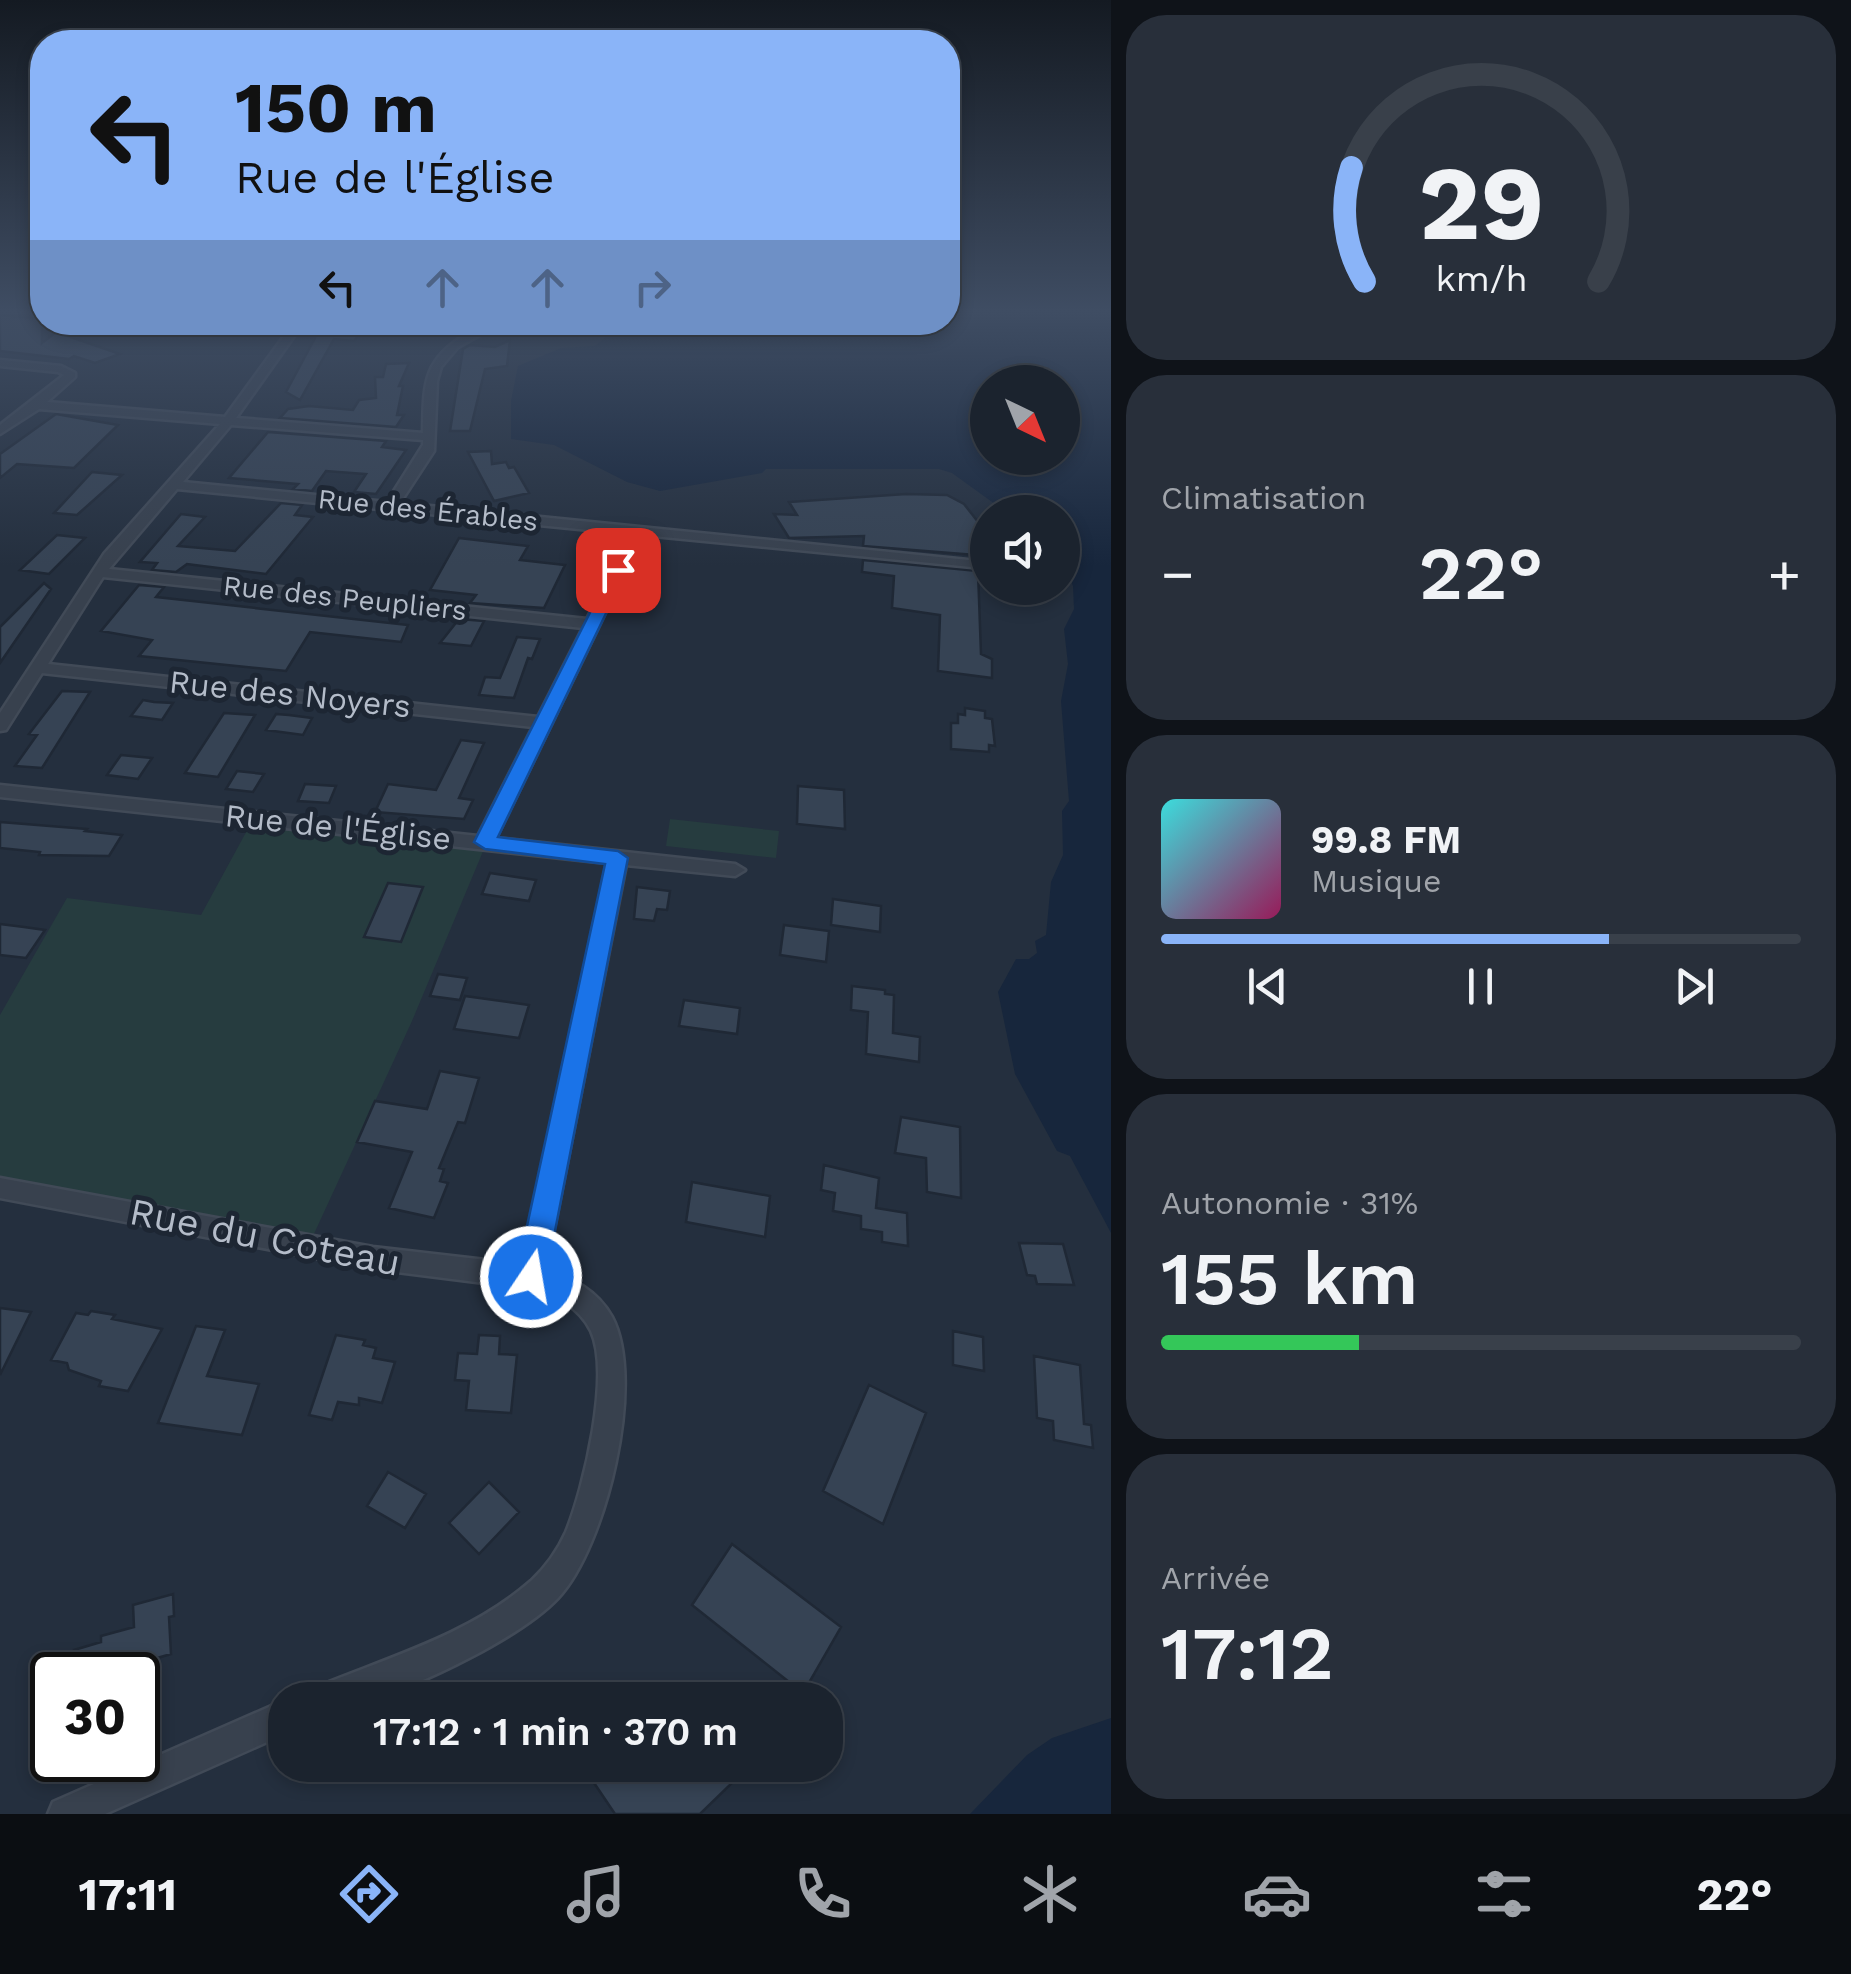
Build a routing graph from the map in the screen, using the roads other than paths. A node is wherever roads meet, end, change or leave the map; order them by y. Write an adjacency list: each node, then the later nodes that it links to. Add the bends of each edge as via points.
1 (48, 397): 4 (street)
2 (247, 397): 5 (street)
3 (428, 397): 7 (street)
4 (38, 405): 5 (street); 6 (street)
5 (230, 420): 7 (street); 8 (street)
6 (0, 430)
7 (427, 437): 9 (street, via 428,450)
8 (173, 486): 9 (street, Rue des Érables); 12 (street)
9 (391, 506): 10 (street, Rue des Érables)
10 (638, 532): 11 (street, Rue des Érables); 13 (street)
11 (970, 563)
12 (98, 572): 13 (street, Rue des Peupliers); 14 (street)
13 (592, 624): 15 (street)
14 (37, 668): 15 (street, Rue des Noyers); 16 (street)
15 (543, 723): 18 (street)
16 (0, 726)
17 (0, 791): 18 (street, Rue de l'Église)
18 (485, 842): 19 (street, Rue de l'Église)
19 (618, 858): 20 (street, Rue de l'Église); 22 (street)
20 (735, 870)
21 (0, 1188): 22 (street, Rue du Coteau, via 376,1259)
22 (531, 1277): 23 (street, Rue du Coteau, via 559,1286 592,1309 613,1374 578,1542 555,1577 493,1627)
23 (367, 1682)
24 (268, 1724): 25 (street)
25 (65, 1814)

